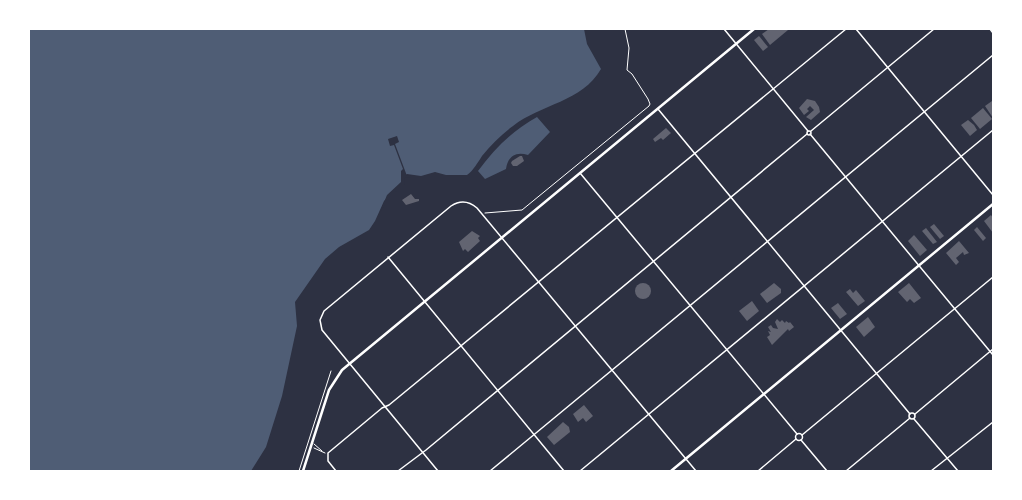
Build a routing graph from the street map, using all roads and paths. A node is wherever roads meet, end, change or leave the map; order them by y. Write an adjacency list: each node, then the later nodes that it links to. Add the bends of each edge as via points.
1 (625, 29): 27 (path, via 629,48 627,70 648,99 649,106 522,210)
2 (724, 29): 9 (street)
3 (754, 29): 9 (main road)
4 (846, 29): 12 (street)
5 (856, 29): 11 (street)
6 (934, 29): 11 (street)
7 (990, 29): 8 (street)
8 (993, 33)
9 (736, 44): 12 (street); 13 (main road)
10 (993, 55): 14 (street)
11 (888, 68): 14 (street); 17 (street)
12 (772, 88): 16 (street); 20 (street)
13 (658, 109): 20 (street); 22 (main road)
14 (924, 112): 21 (street); 23 (street)
15 (993, 130): 21 (street)
16 (808, 131): 17 (street); 18 (street)
17 (811, 131): 19 (street)
18 (807, 134): 19 (street); 25 (street)
19 (810, 134): 23 (street)
20 (695, 153): 25 (street); 28 (street)
21 (961, 156): 24 (street); 29 (street)
22 (580, 173): 28 (street); 30 (main road)
23 (845, 177): 29 (street); 31 (street)
24 (993, 195)
25 (731, 197): 31 (street); 33 (street)
26 (993, 204): 34 (main road)
27 (488, 213)
28 (617, 217): 33 (street); 36 (street)
29 (882, 222): 34 (street); 37 (street)
30 (502, 238): 32 (street, via 477,208 463,202 451,206); 36 (street); 38 (main road)
31 (768, 241): 37 (street); 39 (street)
32 (388, 257): 38 (street); 48 (street, via 324,311 320,320 322,330)
33 (654, 262): 39 (street); 41 (street)
34 (918, 266): 40 (street); 42 (main road)
35 (993, 276): 40 (street)
36 (539, 282): 41 (street); 43 (street)
37 (804, 286): 42 (street); 45 (street)
38 (425, 302): 43 (street); 48 (main road)
39 (690, 305): 45 (street); 49 (street)
40 (954, 308): 46 (street); 51 (street)
41 (576, 326): 49 (street); 52 (street)
42 (841, 330): 51 (street); 53 (main road)
43 (461, 346): 52 (street); 54 (street)
44 (993, 349): 46 (street)
45 (727, 350): 53 (street); 57 (street)
46 (990, 352): 47 (street); 56 (street)
47 (993, 355)
48 (350, 364): 54 (street); 72 (main road, via 335,379 329,390)
49 (612, 370): 57 (street); 61 (street)
50 (331, 371): 71 (path)
51 (877, 373): 55 (street); 63 (street)
52 (498, 390): 61 (street); 68 (street)
53 (763, 394): 62 (street); 70 (main road)
54 (386, 407): 68 (street); 73 (street, via 328,453 328,461)
55 (910, 414): 56 (street); 58 (street)
56 (914, 414): 59 (street)
57 (649, 415): 70 (street); 78 (street)
58 (910, 418): 59 (street); 83 (street)
59 (914, 418): 69 (street)
60 (993, 422): 69 (street)
61 (534, 434): 76 (street); 77 (street)
62 (796, 434): 63 (street); 64 (street)
63 (802, 435): 65 (street)
64 (796, 439): 65 (street); 81 (street)
65 (801, 440): 82 (street)
66 (314, 444): 67 (path, via 323,452)
67 (313, 448)
68 (422, 452): 74 (street); 75 (street)
69 (947, 458): 84 (street); 85 (street)
70 (685, 459): 79 (main road); 80 (street)
71 (299, 471)
72 (303, 471)
73 (336, 471)
74 (398, 471)
75 (438, 471)
76 (490, 471)
77 (564, 471)
78 (580, 471)
79 (670, 471)
80 (696, 471)
81 (758, 471)
82 (827, 471)
83 (846, 471)
84 (931, 471)
85 (958, 471)

